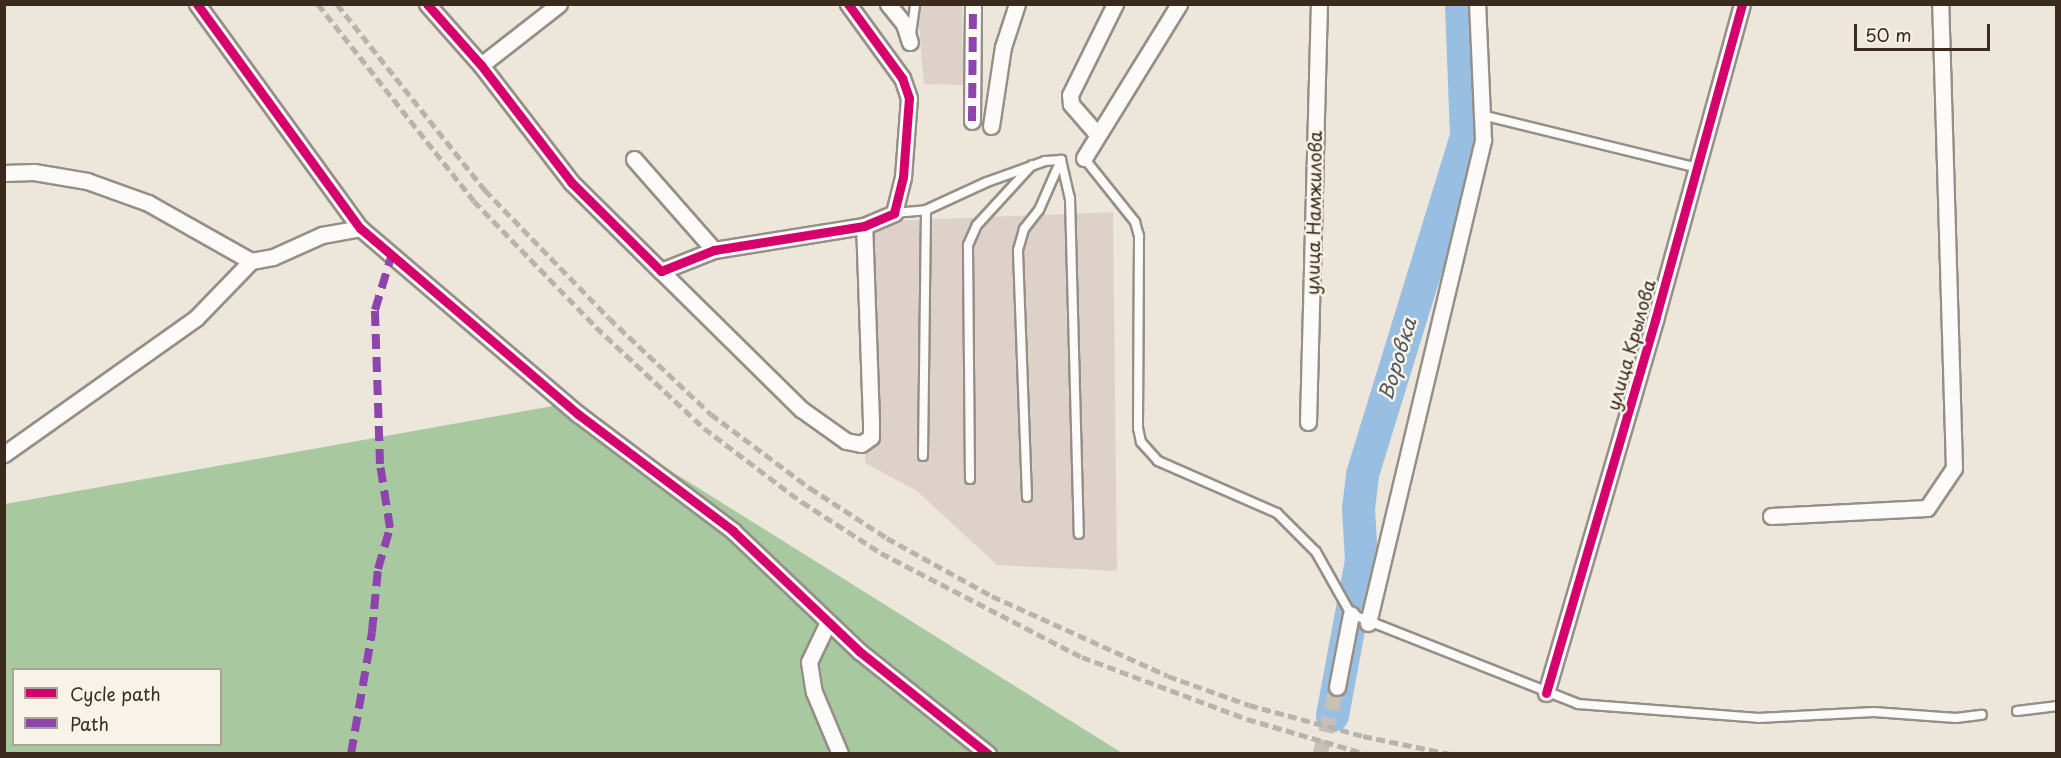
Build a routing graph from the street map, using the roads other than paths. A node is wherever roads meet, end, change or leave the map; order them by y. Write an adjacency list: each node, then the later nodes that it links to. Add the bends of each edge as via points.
1 (197, 4): 30 (street)
2 (428, 4): 16 (street)
3 (559, 4): 16 (street)
4 (848, 4): 28 (street, via 902,78 909,98 903,177)
5 (888, 4): 15 (street, via 904,24)
6 (915, 4): 15 (lane)
7 (973, 4): 18 (street)
8 (1017, 4): 19 (street, via 1003,47)
9 (1115, 4): 20 (street, via 1070,95 1071,104)
10 (1179, 4): 20 (street)
11 (1319, 4): 34 (street, улица Намжилова)
12 (1477, 4): 17 (street)
13 (1742, 4): 25 (street, улица Крылова)
14 (1940, 4): 39 (street, via 1954,468 1927,508)
15 (910, 42)
16 (481, 65): 33 (street, via 571,182)
17 (1482, 115): 25 (lane); 43 (street, via 1483,140)
18 (972, 121)
19 (991, 126)
20 (1097, 134): 21 (street)
21 (1084, 158): 41 (lane, via 1135,222 1139,236 1141,442 1158,461 1277,513 1316,552)
22 (634, 159): 31 (street)
23 (1061, 160): 24 (lane); 38 (lane, via 1039,210 1024,229 1018,250); 40 (lane, via 1070,198)
24 (1032, 165): 27 (lane); 37 (lane, via 977,225 968,245)
25 (1697, 168): 45 (street, улица Крылова)
26 (4, 172): 32 (street, via 34,172 87,181 148,203)
27 (926, 210): 28 (lane); 36 (lane)
28 (894, 213): 29 (street)
29 (864, 226): 31 (street); 33 (street, via 872,422 871,437 861,444 846,441 801,409)
30 (360, 228): 32 (street, via 322,235); 42 (street, via 578,414 734,531)
31 (714, 250): 33 (street)
32 (251, 261): 35 (street, via 196,318)
33 (661, 272)
34 (1308, 422)
35 (4, 454)
36 (923, 456)
37 (970, 479)
38 (1028, 496)
39 (1771, 516)
40 (1079, 534)
41 (1351, 614): 43 (lane); 44 (street)
42 (828, 622): 49 (street, via 809,662 814,692); 50 (street, via 934,714)
43 (1368, 623): 45 (lane)
44 (1337, 687)
45 (1546, 693): 48 (lane, via 1578,704 1701,716 1758,718 1874,712 1956,718)
46 (2056, 706): 47 (lane)
47 (2017, 711)
48 (1982, 715)
49 (840, 753)
50 (988, 753)

